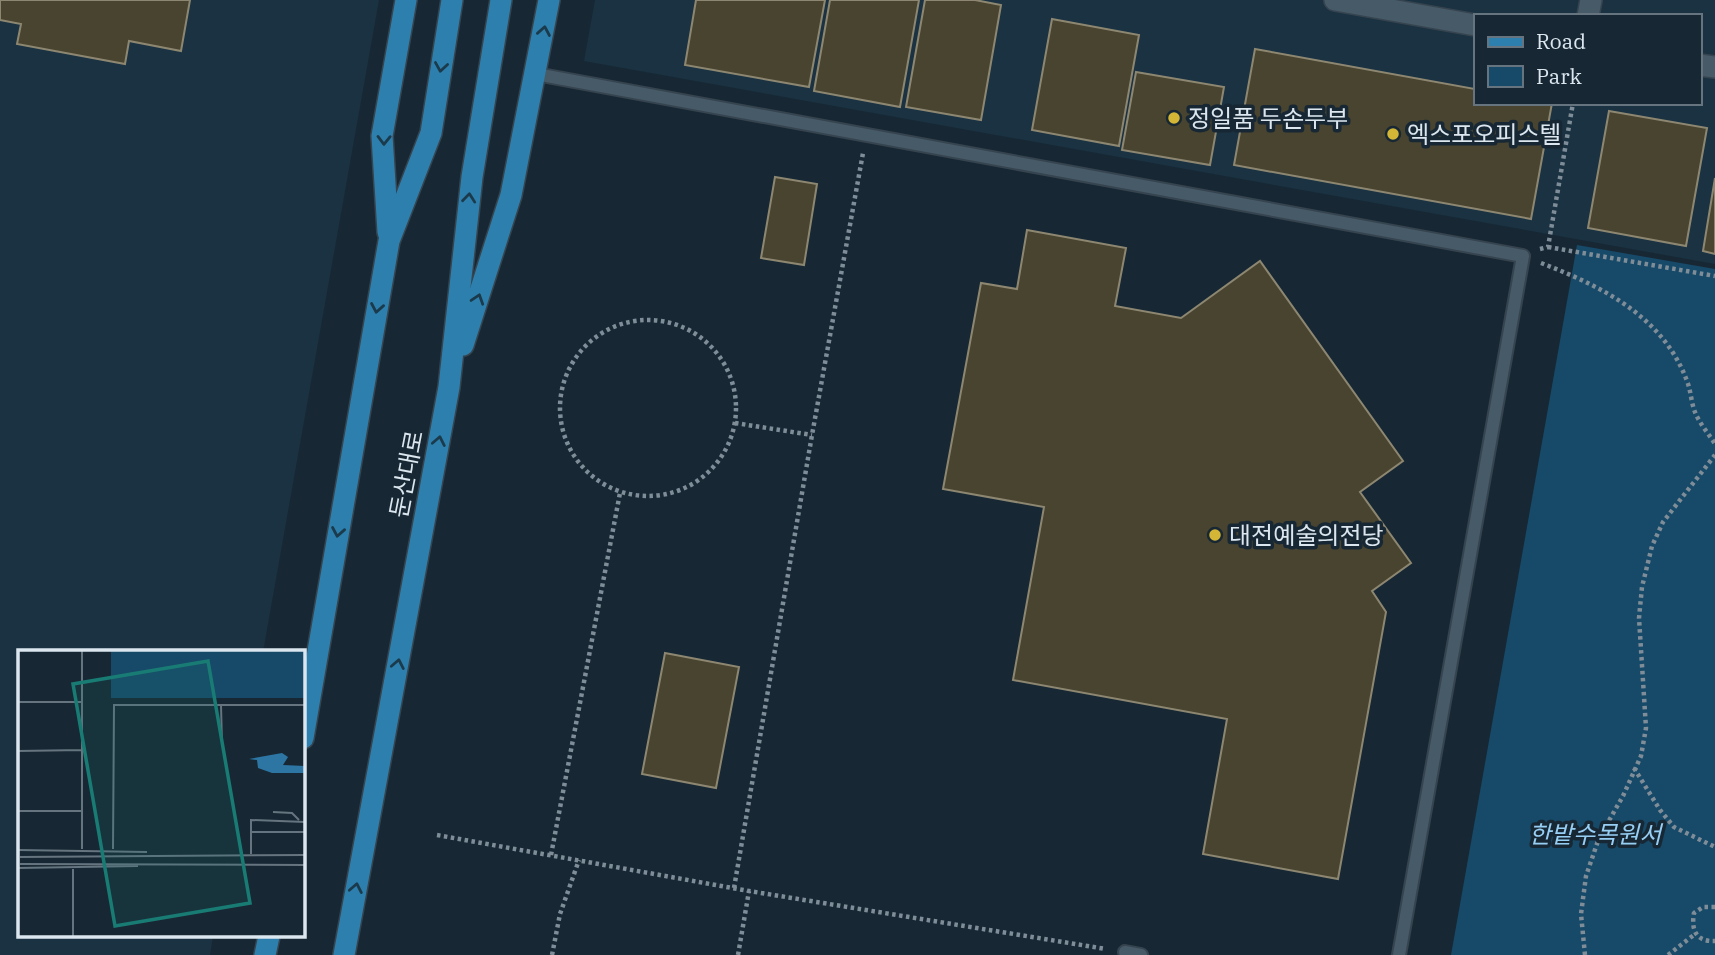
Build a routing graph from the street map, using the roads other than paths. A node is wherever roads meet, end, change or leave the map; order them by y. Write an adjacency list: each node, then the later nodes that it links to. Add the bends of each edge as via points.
1 (406, 0): 8 (main road, one-way to 8, via 382,136)
2 (452, 0): 8 (main road, one-way to 8, via 431,133)
3 (501, 0): 9 (main road, 둔산대로, one-way to 3, via 472,177)
4 (549, 0): 7 (main road, one-way to 4)
5 (1335, 0): 6 (street)
6 (1474, 25)
7 (536, 74): 9 (main road, one-way to 7, via 511,195); 16 (lane, via 1523,256)
8 (389, 241): 10 (main road, one-way to 10)
9 (449, 387): 14 (main road, 둔산대로, one-way to 9)
10 (304, 732)
11 (269, 937): 13 (main road)
12 (1125, 951): 15 (lane)
13 (265, 955)
14 (344, 955)
15 (1141, 955)
16 (1399, 955)

